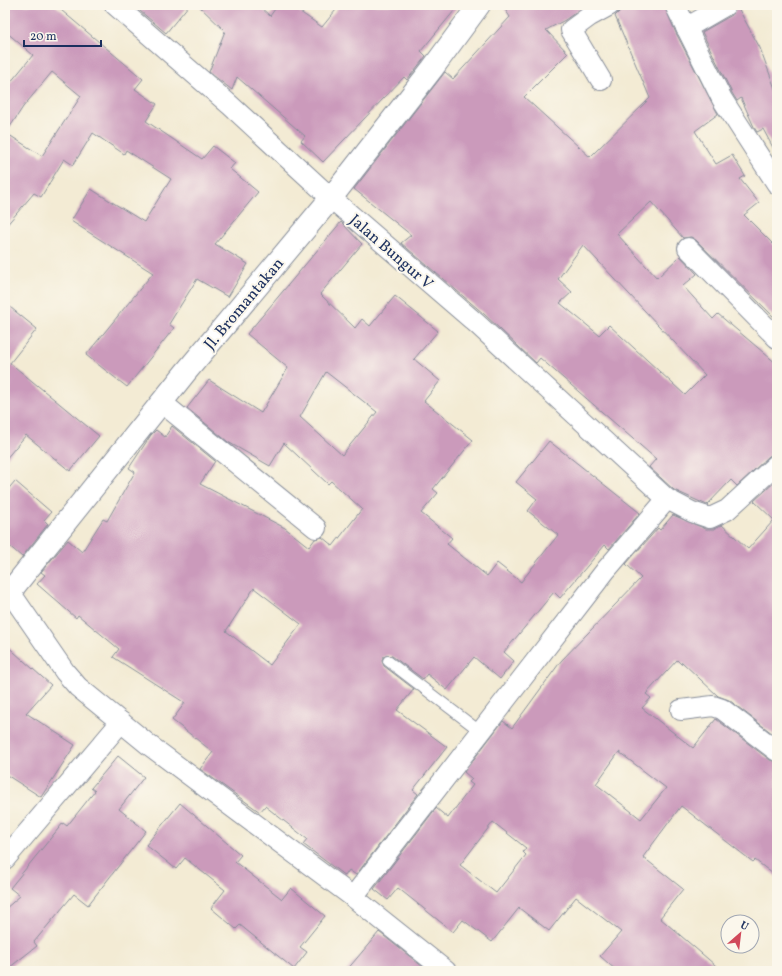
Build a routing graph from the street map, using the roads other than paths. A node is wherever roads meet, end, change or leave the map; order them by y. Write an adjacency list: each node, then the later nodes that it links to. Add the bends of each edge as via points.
1 (115, 5): 9 (street, Jalan Bungur V, via 230,105)
2 (479, 5): 9 (street, Jl. Bromantakan, via 432,70)
3 (610, 5): 7 (street, via 571,30)
4 (675, 5): 6 (street)
5 (726, 5): 6 (street)
6 (686, 28): 8 (street, via 722,98)
7 (601, 80)
8 (777, 184)
9 (330, 198): 12 (street, Jl. Bromantakan); 14 (street, Jalan Bungur V, via 476,322)
10 (688, 248): 11 (street)
11 (777, 338)
12 (161, 402): 15 (street); 16 (street, Jl. Bromantakan)
13 (777, 464): 14 (street, Jalan Bungur V, via 727,510 710,518)
14 (667, 499): 20 (street, via 606,570)
15 (316, 528)
16 (7, 592): 19 (street, via 65,672)
17 (388, 661): 20 (lane)
18 (681, 710): 21 (street, via 713,706 722,709)
19 (120, 722): 22 (street); 23 (street)
20 (481, 732): 23 (street)
21 (777, 751)
22 (5, 859)
23 (353, 897): 24 (street)
24 (446, 971)

